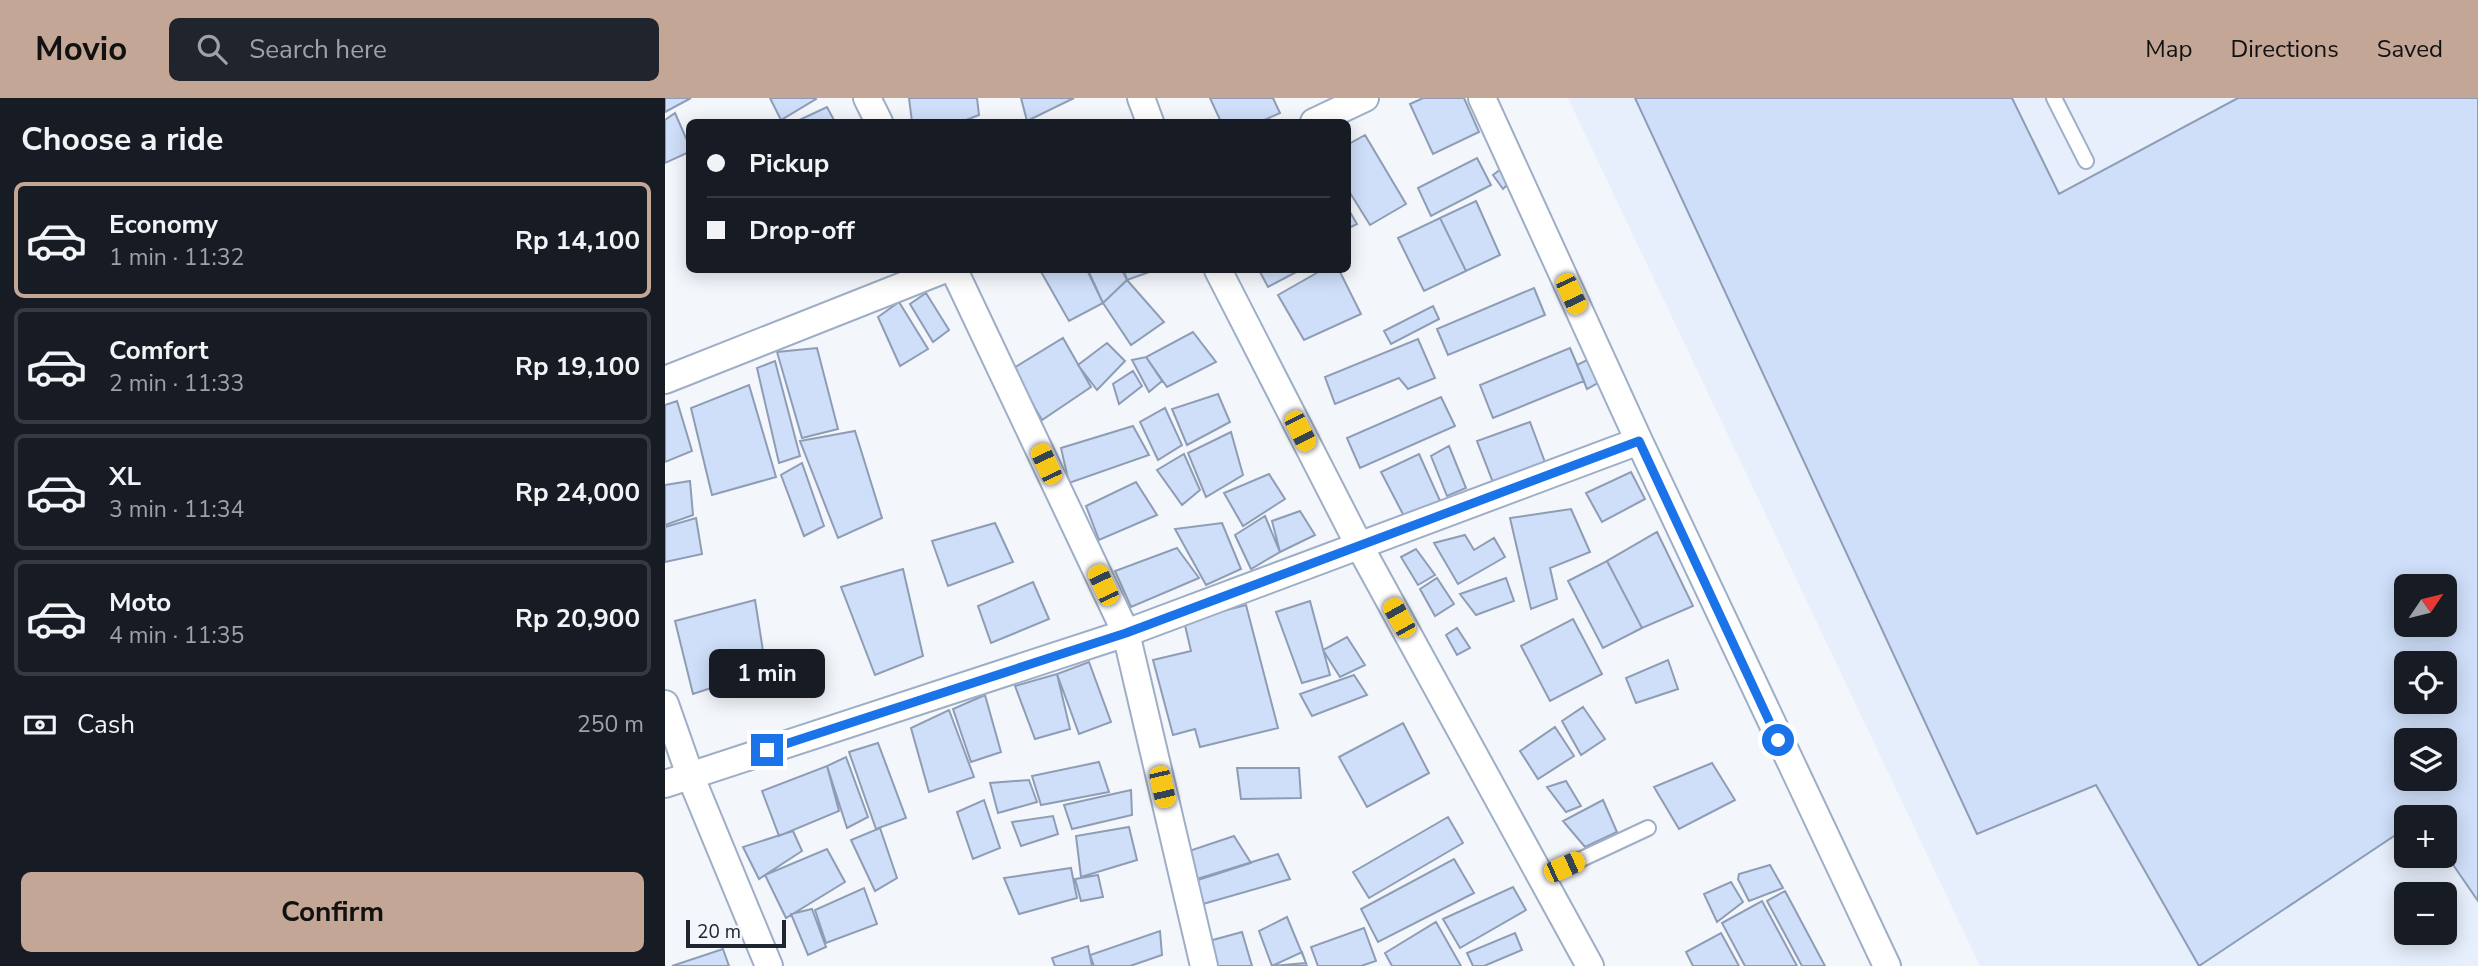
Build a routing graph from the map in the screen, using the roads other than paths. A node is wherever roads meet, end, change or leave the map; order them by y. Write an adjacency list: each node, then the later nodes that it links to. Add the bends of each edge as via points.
1 (867, 98): 6 (street)
2 (1140, 98): 7 (street)
3 (1365, 98): 8 (street)
4 (1482, 98): 14 (street)
5 (2054, 98): 9 (lane)
6 (878, 119)
7 (1149, 119)
8 (1320, 119)
9 (2086, 161)
10 (935, 273): 13 (street)
11 (955, 273): 16 (street)
12 (1219, 273): 15 (street)
13 (665, 380)
14 (1639, 441): 15 (street); 25 (street)
15 (1360, 547): 16 (street); 21 (street)
16 (1126, 633): 18 (street); 23 (street)
17 (665, 704): 18 (street)
18 (690, 775): 19 (street); 22 (street)
19 (665, 784)
20 (1648, 828): 21 (lane)
21 (1543, 877): 24 (street)
22 (769, 966)
23 (1203, 966)
24 (1590, 966)
25 (1887, 966)

